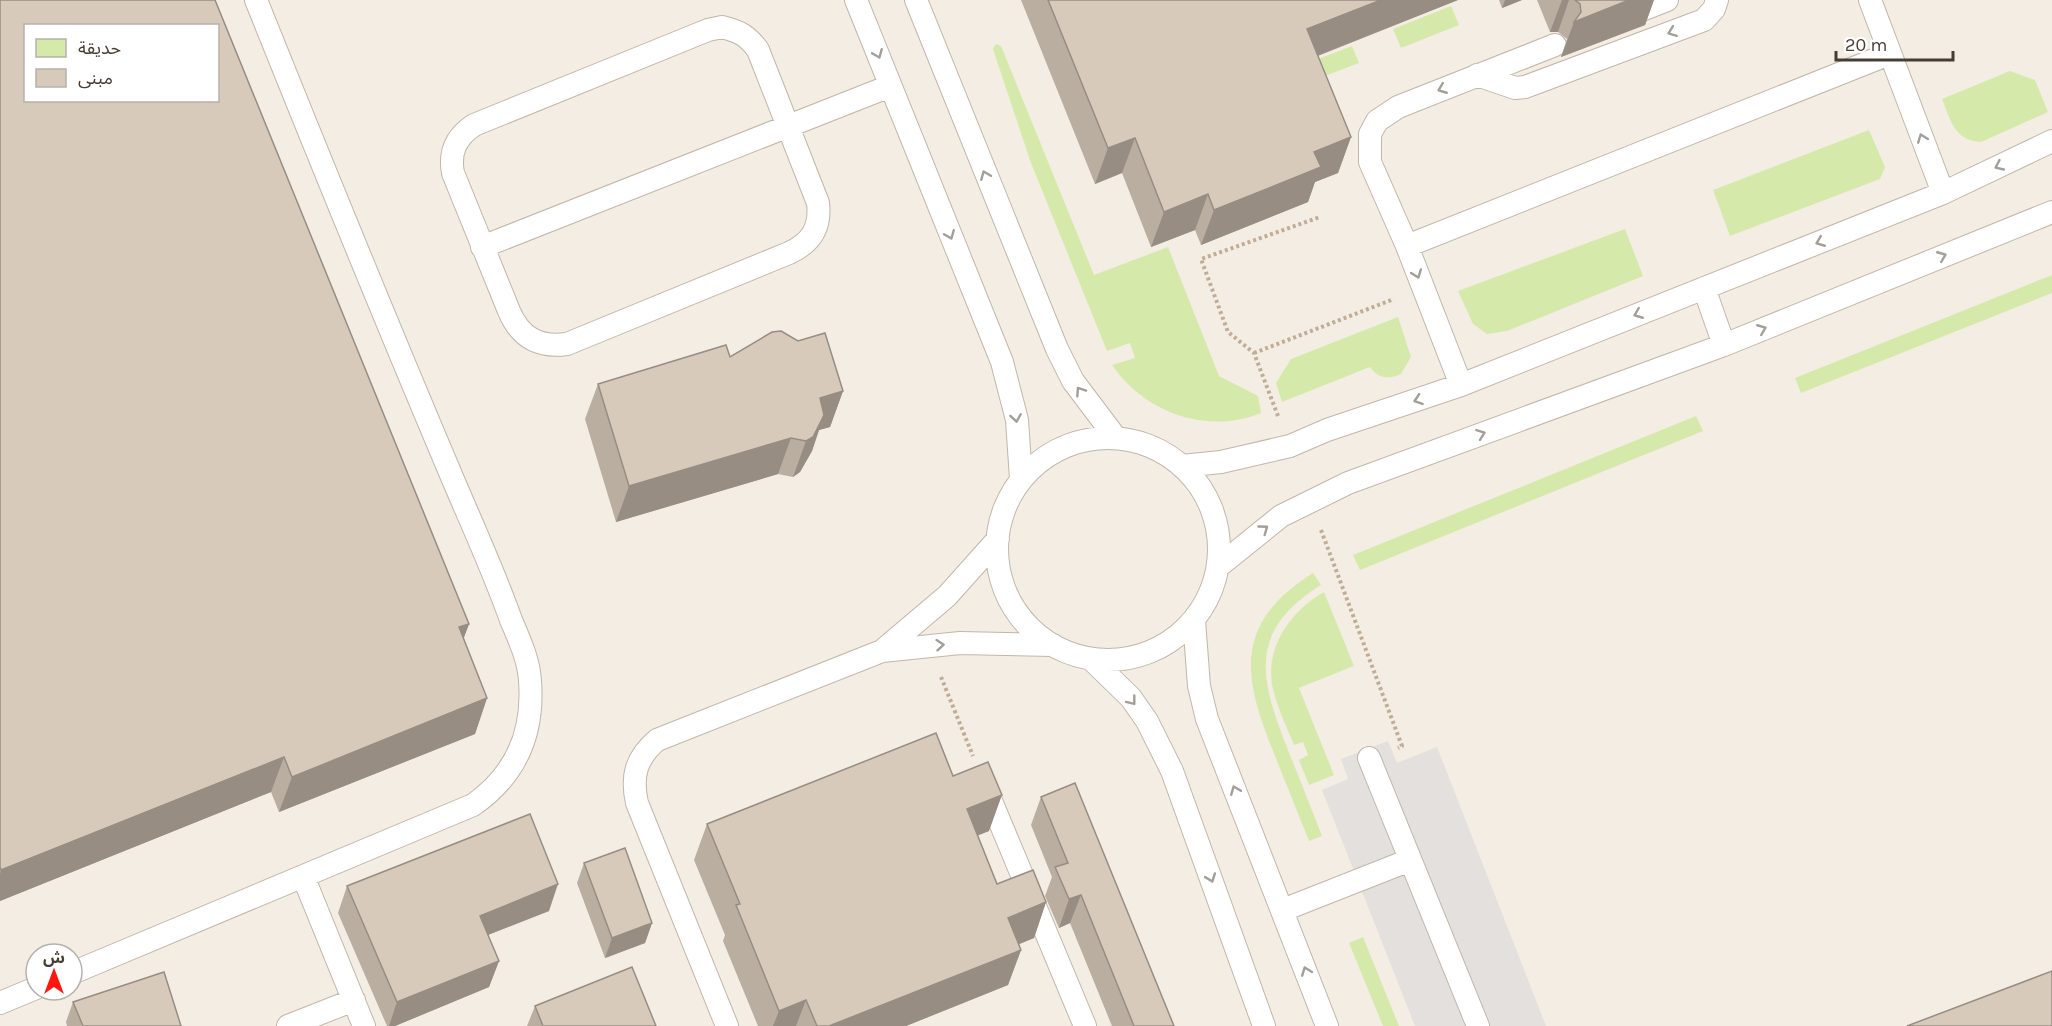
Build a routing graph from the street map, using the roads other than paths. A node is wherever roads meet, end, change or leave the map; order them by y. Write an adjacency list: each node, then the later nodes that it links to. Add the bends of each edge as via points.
1 (256, 0): 33 (lane, via 356,250 503,597 530,678 527,733 516,761 489,794 450,816)
2 (856, 0): 11 (lane, one-way to 11)
3 (916, 0): 21 (lane, one-way to 3, via 1073,381 1053,341)
4 (1667, 0): 7 (lane)
5 (1718, 0): 10 (lane, one-way to 10, via 1704,20 1525,87 1515,88)
6 (1869, 0): 9 (lane)
7 (1639, 11)
8 (1555, 45): 10 (lane)
9 (1889, 54): 14 (lane, one-way to 9); 16 (lane)
10 (1477, 75): 16 (lane, one-way to 16, via 1386,112 1371,134 1370,162)
11 (890, 86): 12 (lane); 23 (lane, one-way to 23, via 1002,362 1017,420)
12 (788, 127): 17 (lane); 17 (lane, via 818,203 818,226 811,238 789,253 567,344 540,344 515,326); 17 (lane, via 758,50 749,38 722,27 708,30 465,131 457,140 451,162)
13 (2052, 141): 14 (lane, one-way to 14)
14 (1943, 193): 18 (lane, one-way to 18)
15 (2052, 212): 19 (lane, one-way to 15)
16 (1407, 246): 20 (lane, one-way to 20)
17 (482, 247)
18 (1704, 288): 19 (lane); 20 (lane, one-way to 20)
19 (1724, 345): 25 (lane, one-way to 19, via 1281,516 1348,483)
20 (1461, 385): 22 (lane, one-way to 22, via 1290,446 1221,462)
21 (1116, 438): 22 (lane, via 1140,442); 23 (lane, via 1064,447 1036,464)
22 (1182, 466): 25 (lane, via 1209,501 1220,544)
23 (1021, 480): 24 (lane, via 1001,517)
24 (998, 538): 27 (lane, via 998,560 1010,601 1037,634); 28 (lane, via 953,590)
25 (1219, 566): 26 (lane, via 1214,585)
26 (1194, 620): 29 (lane, via 1178,636 1137,656); 34 (lane, one-way to 26, via 1207,719 1199,686)
27 (1053, 645): 28 (lane, one-way to 27, via 960,643); 29 (lane)
28 (882, 651): 41 (lane, via 657,740 643,752 636,768 633,786 637,803)
29 (1092, 658): 43 (lane, one-way to 43, via 1131,698 1172,771)
30 (1369, 758): 32 (lane)
31 (982, 780): 42 (lane)
32 (1410, 860): 34 (lane); 45 (lane)
33 (303, 876): 35 (lane); 37 (lane)
34 (1283, 910): 44 (lane, one-way to 34)
35 (84, 968)
36 (24, 993): 38 (lane)
37 (354, 1000): 39 (lane); 40 (lane)
38 (0, 1003)
39 (288, 1026)
40 (364, 1026)
41 (727, 1026)
42 (1085, 1026)
43 (1264, 1026)
44 (1327, 1026)
45 (1478, 1026)

